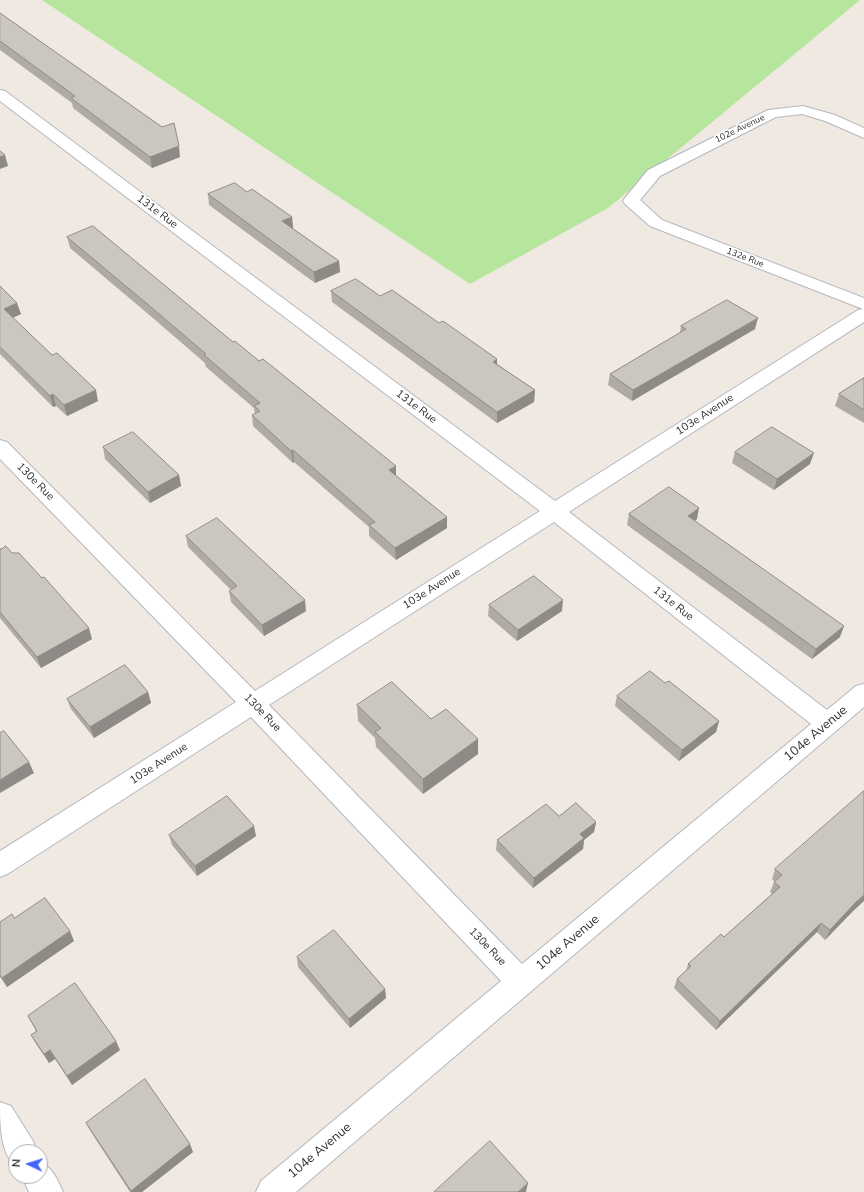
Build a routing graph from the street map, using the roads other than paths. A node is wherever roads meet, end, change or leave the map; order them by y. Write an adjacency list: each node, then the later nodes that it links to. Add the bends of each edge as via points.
1 (0, 94): 7 (street, 131e Rue)
2 (864, 134): 3 (street, 102e Avenue, via 830,118 804,110 773,113 654,173)
3 (631, 201): 4 (street, 132e Rue, via 656,223)
4 (864, 304)
5 (864, 314): 7 (street, 103e Avenue)
6 (0, 447): 9 (street, 130e Rue)
7 (554, 511): 9 (street, 103e Avenue); 10 (street, 131e Rue)
8 (864, 693): 10 (street, 104e Avenue)
9 (252, 704): 11 (street, 103e Avenue); 12 (street, 130e Rue)
10 (828, 724): 12 (street, 104e Avenue)
11 (0, 865)
12 (521, 982): 15 (street, 104e Avenue)
13 (0, 1117): 14 (street)
14 (17, 1144)
15 (272, 1192)

